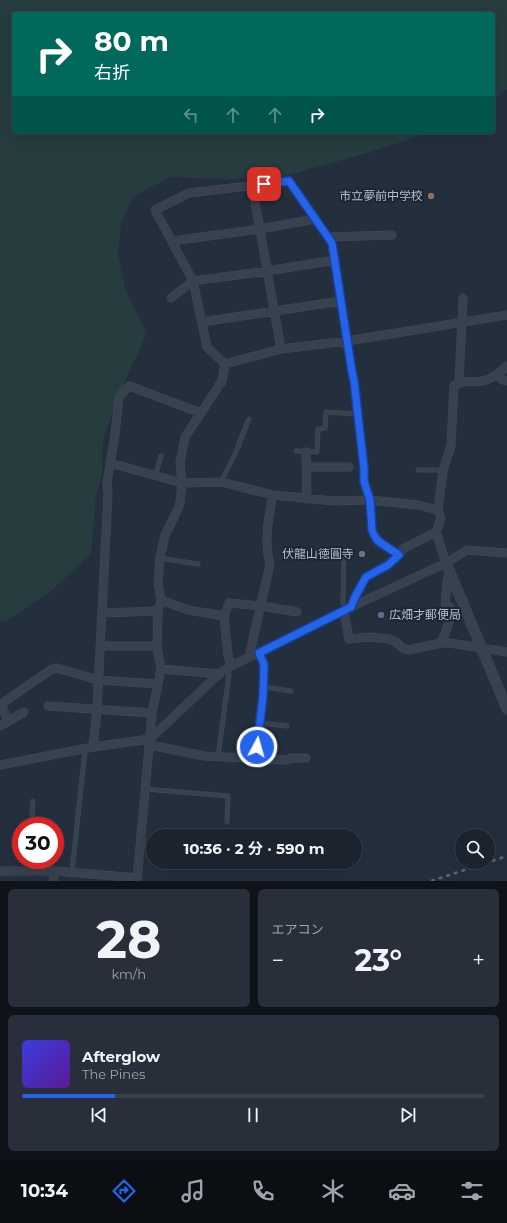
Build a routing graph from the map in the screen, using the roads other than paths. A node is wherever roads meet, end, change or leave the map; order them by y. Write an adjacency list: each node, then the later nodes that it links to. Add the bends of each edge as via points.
1 (252, 185): 2 (street, via 289,181); 3 (street); 6 (street, via 189,193 155,210)
2 (315, 219): 3 (street); 5 (street)
3 (260, 229): 6 (street); 8 (street)
4 (392, 235): 5 (street)
5 (328, 237): 7 (street, via 332,243)
6 (172, 241): 9 (street)
7 (335, 260): 8 (street); 12 (street)
8 (267, 271): 9 (street); 13 (street)
9 (193, 281): 10 (street); 15 (street)
10 (171, 298)
11 (463, 298): 16 (street)
12 (341, 301): 13 (street); 17 (street)
13 (274, 311): 15 (street); 18 (street)
14 (507, 315): 16 (street)
15 (202, 322): 19 (street, via 207,348)
16 (461, 323): 17 (street); 22 (street)
17 (347, 341): 18 (street); 25 (street)
18 (281, 349): 19 (street)
19 (225, 364): 24 (street, via 222,381)
20 (507, 366): 21 (street)
21 (498, 374): 22 (street, via 482,381); 23 (street)
22 (459, 382): 34 (street, via 454,386 451,446)
23 (507, 382)
24 (201, 412): 30 (street, via 129,386 119,397); 37 (street, via 185,436 180,464)
25 (359, 415): 28 (lane, via 326,412 325,428 318,429 317,452); 40 (street, via 364,481)
26 (250, 419): 36 (lane)
27 (296, 451): 28 (lane)
28 (306, 452): 31 (street)
29 (161, 456): 35 (lane)
30 (110, 463): 35 (street); 54 (street)
31 (307, 467): 32 (street); 39 (street)
32 (349, 467)
33 (418, 470): 34 (lane)
34 (443, 470): 41 (street)
35 (155, 476): 37 (street)
36 (221, 482): 37 (street); 38 (street)
37 (182, 483): 46 (street, via 180,503 165,535)
38 (273, 495): 39 (street); 50 (street, via 268,519 267,553 270,564)
39 (307, 499): 40 (street)
40 (370, 500): 41 (street); 45 (street, via 374,535 378,541)
41 (438, 510): 42 (street, via 441,518)
42 (436, 532): 45 (street, via 403,549); 48 (street)
43 (349, 549): 51 (lane, via 344,549 343,602)
44 (507, 553): 48 (street, via 467,550)
45 (399, 555): 51 (street, via 388,565 366,577)
46 (160, 558): 47 (lane); 49 (street, via 158,583)
47 (198, 564)
48 (448, 568): 51 (street); 56 (street, via 446,607 450,607 449,623); 59 (street)
49 (161, 600): 52 (street); 55 (street, via 188,610)
50 (262, 606): 53 (street); 55 (street, via 230,603); 62 (street)
51 (347, 609): 56 (street, via 348,638 389,639 408,650); 61 (street)
52 (158, 610): 54 (street); 58 (street)
53 (297, 612)
54 (102, 613): 57 (street)
55 (224, 616): 63 (street)
56 (441, 643): 59 (street)
57 (100, 646): 58 (street); 66 (street)
58 (157, 646): 64 (street)
59 (482, 648): 60 (street); 71 (street)
60 (507, 652)
61 (259, 653): 62 (street); 68 (street, via 264,664)
62 (249, 657): 63 (street)
63 (229, 667): 65 (street); 81 (lane)
64 (161, 669): 65 (street); 67 (street)
65 (219, 674): 79 (street)
66 (98, 680): 67 (street); 72 (street); 75 (street, via 57,668 52,669 1,704)
67 (158, 684): 74 (street)
68 (263, 687): 69 (lane); 76 (street)
69 (291, 691)
70 (48, 706): 72 (street)
71 (507, 709)
72 (96, 710): 74 (street); 80 (street)
73 (24, 712): 75 (street)
74 (152, 713): 79 (street)
75 (8, 721): 77 (street)
76 (260, 723): 78 (lane); 82 (street)
77 (0, 726)
78 (287, 726)
79 (150, 742): 80 (street); 81 (street, via 204,756); 85 (street)
80 (89, 749): 84 (street); 94 (lane)
81 (218, 757): 82 (street)
82 (256, 758): 83 (street)
83 (306, 758)
84 (0, 765)
85 (146, 789): 88 (lane, via 228,796); 89 (street)
86 (33, 801): 87 (lane)
87 (33, 817)
88 (227, 822)
89 (141, 844): 90 (lane); 96 (street)
90 (146, 845)
91 (32, 870): 92 (street); 93 (street)
92 (0, 871)
93 (55, 871): 94 (street); 97 (street)
94 (72, 872): 95 (street)
95 (88, 878): 96 (street)
96 (138, 879)
97 (53, 881)

